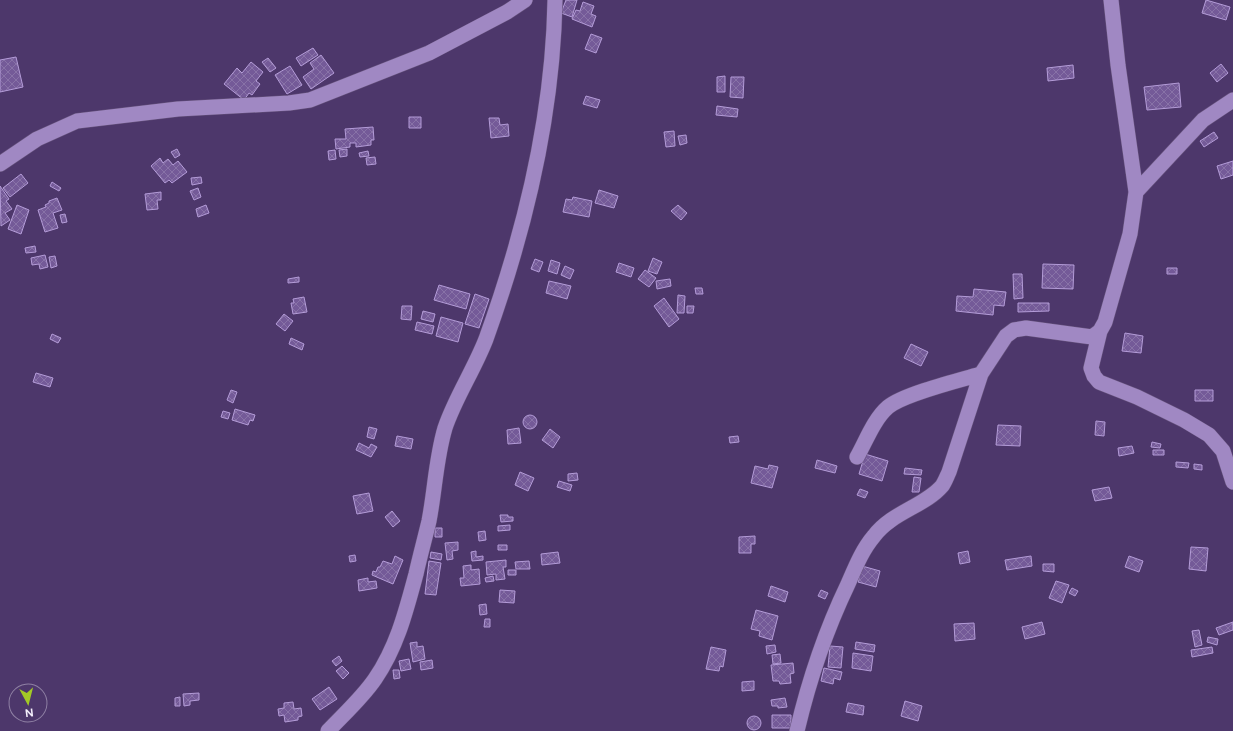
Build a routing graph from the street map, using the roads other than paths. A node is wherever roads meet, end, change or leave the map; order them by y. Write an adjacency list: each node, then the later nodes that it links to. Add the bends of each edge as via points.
1 (525, 0): 5 (street, via 429,52 310,100 178,109 77,121 37,139)
2 (555, 0): 11 (street, via 552,58 544,114 521,233 477,362 446,427 440,448 429,520 405,616 395,646 374,680)
3 (1111, 0): 6 (street)
4 (1233, 100): 6 (street, via 1204,120)
5 (0, 164)
6 (1136, 192): 7 (street, via 1125,254)
7 (1100, 331): 8 (street, via 1092,338 1026,328 1014,330 1006,336); 10 (street, via 1091,368 1098,382 1144,400 1209,435 1223,451)
8 (981, 374): 9 (street, via 901,399 888,407); 12 (street, via 943,485 933,494 892,518 873,536 861,555 818,655)
9 (857, 457)
10 (1233, 482)
11 (328, 731)
12 (796, 731)

